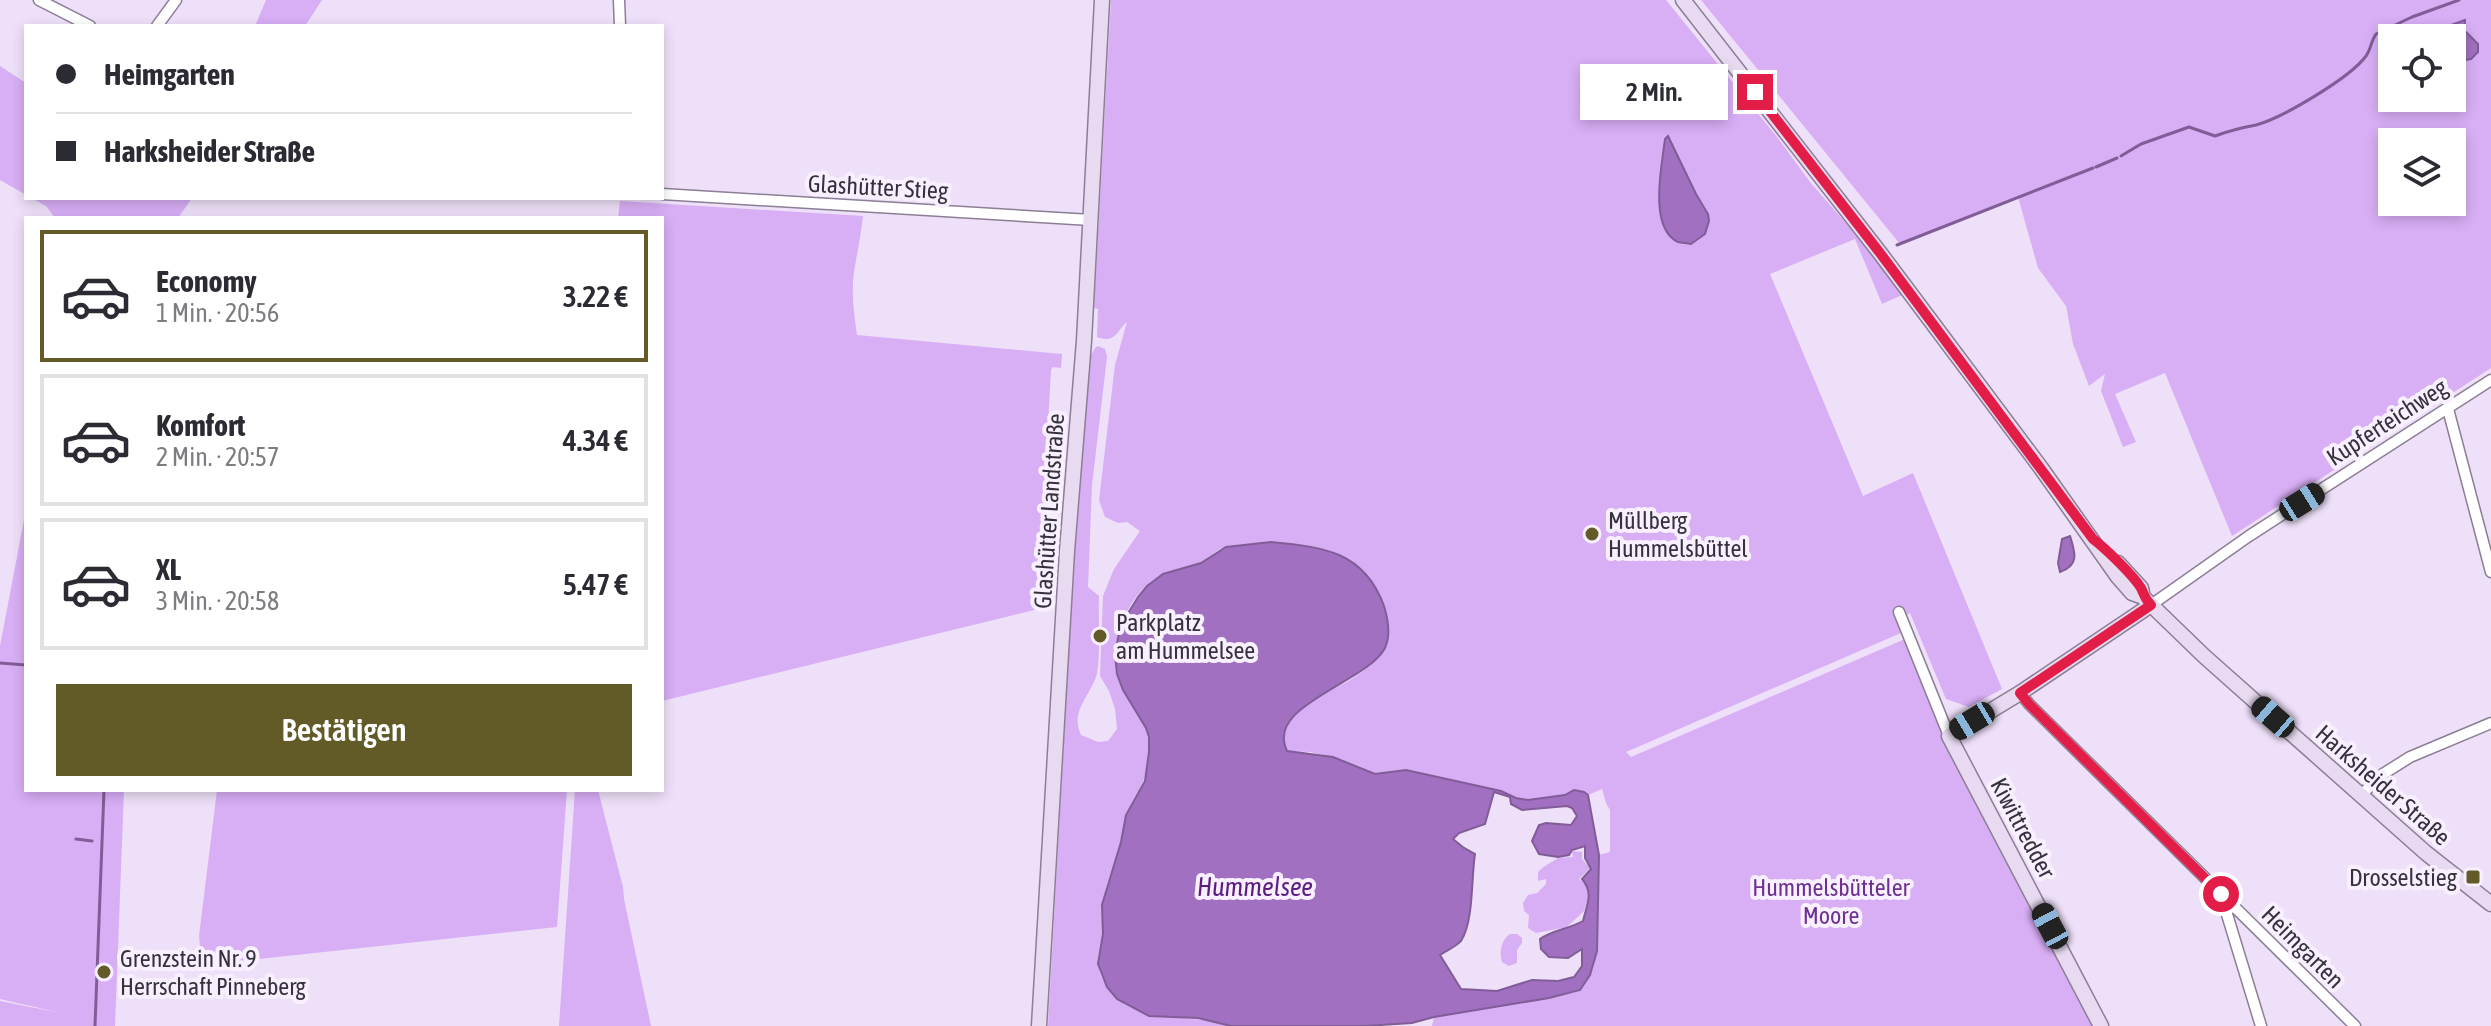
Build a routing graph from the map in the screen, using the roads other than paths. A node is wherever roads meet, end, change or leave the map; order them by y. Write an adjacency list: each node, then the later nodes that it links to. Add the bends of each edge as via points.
1 (39, 0): 6 (street)
2 (176, 0): 7 (street)
3 (619, 0): 8 (street)
4 (1102, 0): 10 (street, Glashütter Landstraße)
5 (1683, 0): 14 (street, Harksheider Straße, via 2093,539 2141,588)
6 (86, 24)
7 (158, 24)
8 (620, 24)
9 (664, 194): 10 (street, Glashütter Stieg)
10 (1091, 220): 22 (street, Glashütter Landstraße)
11 (2491, 380): 12 (street, Kupferteichweg)
12 (2448, 409): 13 (street); 14 (street, Kupferteichweg)
13 (2491, 572)
14 (2147, 601): 16 (street, Kupferteichweg, via 2119,627); 19 (street, Harksheider Straße)
15 (1899, 612): 18 (street, Kiwittredder)
16 (2020, 693): 18 (street); 20 (street, Heimgarten)
17 (2491, 723): 19 (street, via 2410,757)
18 (1949, 736): 23 (street, Kiwittredder)
19 (2361, 795): 21 (street, Harksheider Straße)
20 (2221, 894): 24 (street); 25 (street, Heimgarten)
21 (2491, 904)
22 (1039, 1026)
23 (2101, 1026)
24 (2261, 1026)
25 (2355, 1026)

